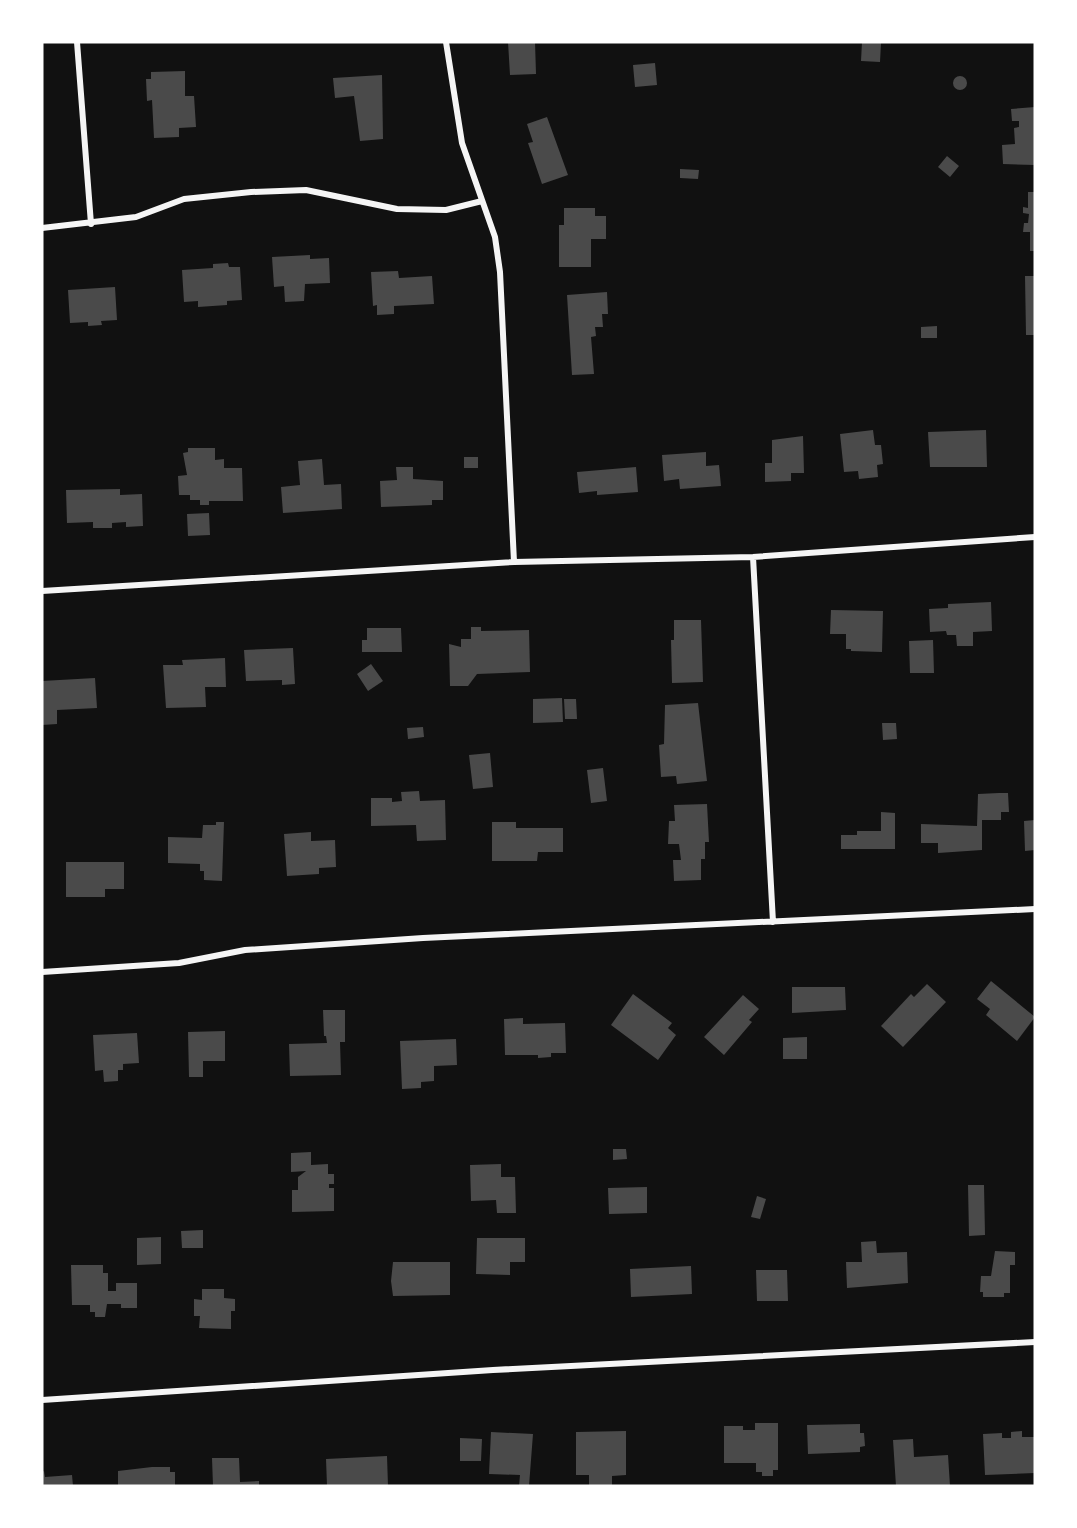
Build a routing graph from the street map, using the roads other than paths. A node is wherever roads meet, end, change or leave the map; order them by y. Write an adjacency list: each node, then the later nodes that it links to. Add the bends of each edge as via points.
1 (77, 42): 4 (street)
2 (446, 42): 3 (street, via 462,143)
3 (482, 201): 4 (street, via 446,210 397,209 306,190 251,192 184,199 136,217); 8 (street, via 495,237 500,272)
4 (91, 224): 5 (street)
5 (45, 227)
6 (1035, 537): 7 (street)
7 (753, 557): 8 (street); 11 (street)
8 (514, 562): 9 (street)
9 (42, 591)
10 (1035, 909): 11 (street)
11 (773, 922): 12 (street, via 246,950 179,963)
12 (42, 972)
13 (1035, 1342): 14 (street, via 493,1370)
14 (42, 1400)

